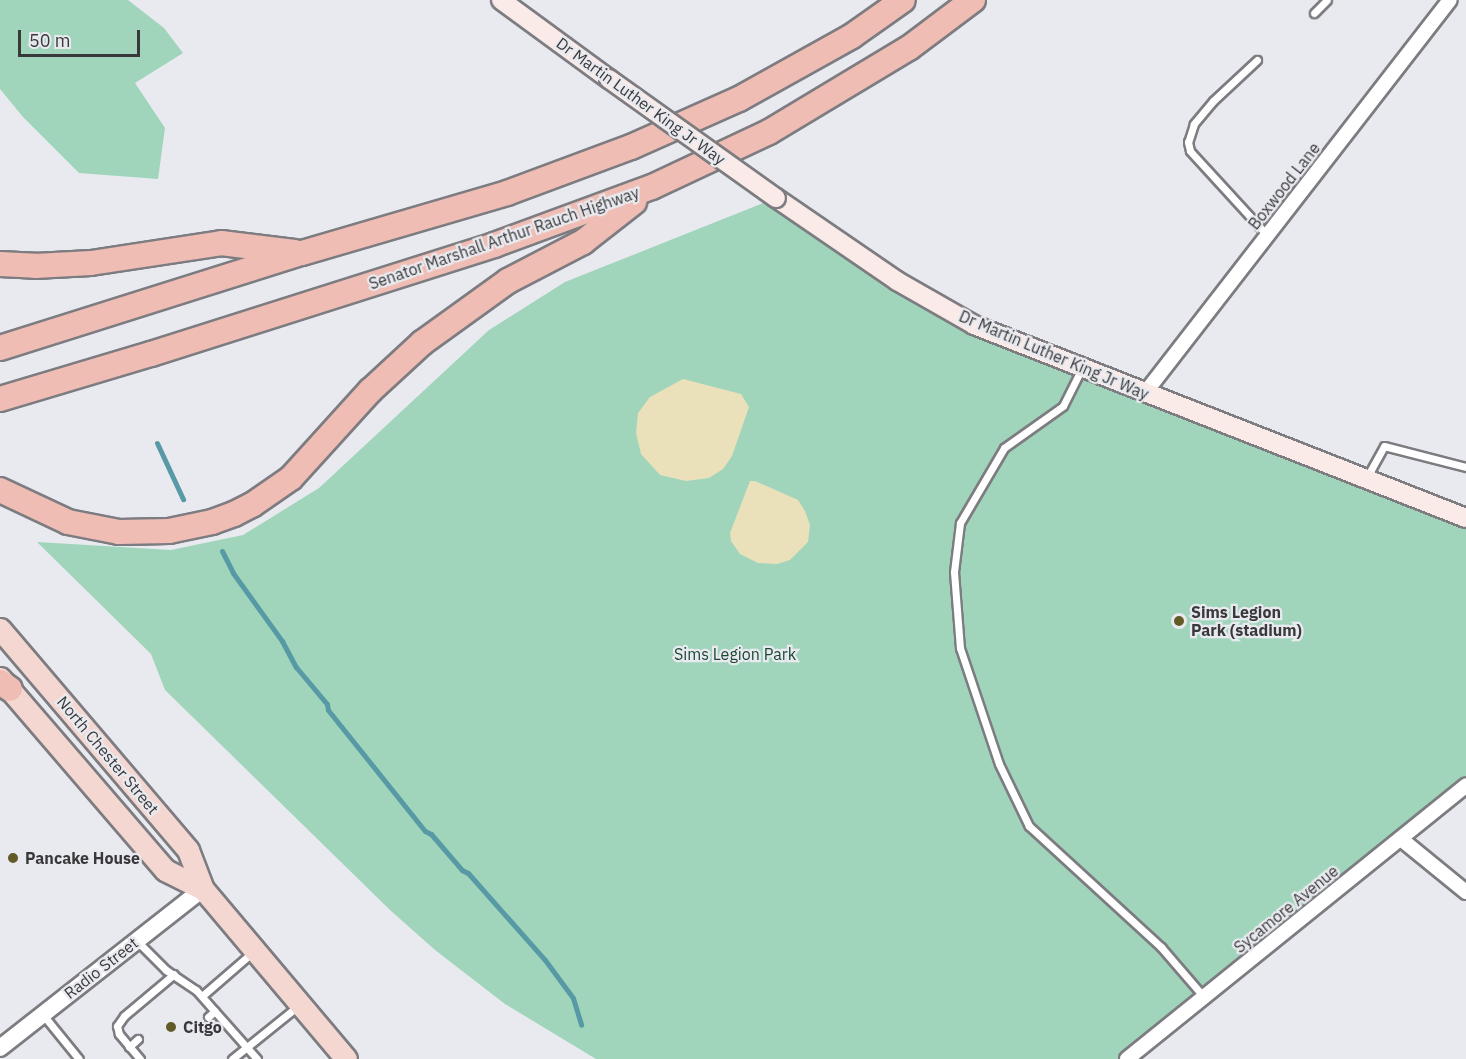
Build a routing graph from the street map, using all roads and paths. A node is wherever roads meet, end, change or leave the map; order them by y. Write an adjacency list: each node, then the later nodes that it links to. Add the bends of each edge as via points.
1 (501, 0): 13 (main road, Dr Martin Luther King Jr Way, bridge, via 897,281 974,325)
2 (903, 0): 10 (highway, via 852,36 739,99 631,147 507,193)
3 (973, 0): 8 (highway, Senator Marshall Arthur Rauch Highway, via 909,48 769,132)
4 (1327, 0): 6 (lane)
5 (1450, 0): 9 (street, Boxwood Lane)
6 (1314, 13)
7 (1257, 60): 9 (lane, via 1213,101 1194,124 1188,142 1190,151)
8 (652, 187): 15 (highway, Senator Marshall Arthur Rauch Highway, via 494,245); 18 (highway, via 583,242 499,287 422,343 370,391 297,472 252,505 190,527 148,533 119,532 68,522)
9 (1267, 235): 14 (street, Boxwood Lane)
10 (302, 253): 11 (highway, via 221,243 91,263); 12 (highway)
11 (0, 264)
12 (0, 348)
13 (1082, 368): 14 (main road, Dr Martin Luther King Jr Way); 31 (lane, via 1064,406 1004,448 960,523 954,572 960,648 999,764 1029,826 1161,947)
14 (1145, 393): 17 (main road, Dr Martin Luther King Jr Way)
15 (2, 398)
16 (1466, 467): 17 (lane, via 1384,446)
17 (1367, 477): 19 (main road, Dr Martin Luther King Jr Way)
18 (0, 490)
19 (1466, 518)
20 (0, 628): 24 (main road, North Chester Street, via 188,850)
21 (3, 683): 24 (main road, North Chester Street, via 165,870)
22 (1466, 784): 23 (street, Sycamore Avenue)
23 (1401, 839): 25 (street); 31 (street, Sycamore Avenue)
24 (203, 890): 26 (street, Radio Street); 27 (main road, North Chester Street)
25 (1466, 892)
26 (137, 940): 28 (lane); 34 (street, Radio Street)
27 (255, 951): 29 (lane); 32 (main road, North Chester Street)
28 (174, 974): 29 (lane); 37 (lane, via 117,1026)
29 (199, 993): 30 (lane); 33 (lane)
30 (189, 996)
31 (1204, 997): 45 (street, Sycamore Avenue)
32 (300, 1004): 39 (lane); 40 (main road, North Chester Street)
33 (215, 1011): 35 (lane); 39 (lane)
34 (42, 1014): 38 (street, Radio Street); 41 (lane)
35 (208, 1017)
36 (138, 1039): 37 (lane)
37 (129, 1047): 42 (lane)
38 (0, 1048)
39 (246, 1048): 43 (lane); 44 (lane)
40 (340, 1055)
41 (79, 1059)
42 (140, 1059)
43 (232, 1059)
44 (257, 1059)
45 (1127, 1059)

